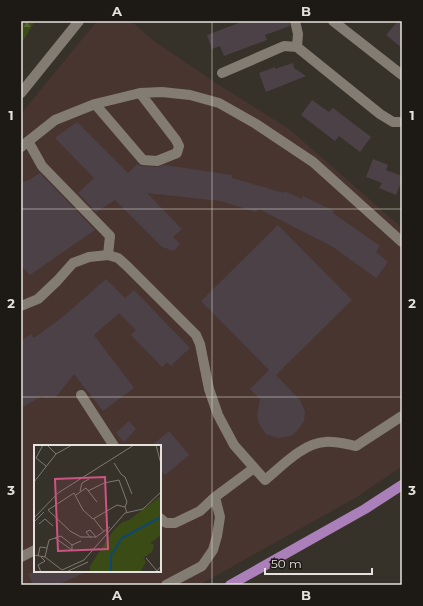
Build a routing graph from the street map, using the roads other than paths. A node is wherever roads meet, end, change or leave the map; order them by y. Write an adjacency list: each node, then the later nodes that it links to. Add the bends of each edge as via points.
1 (79, 21): 7 (street)
2 (294, 21): 4 (street, via 298,34)
3 (333, 21): 6 (street)
4 (297, 47): 5 (street, via 284,46); 10 (street, via 380,114 393,122)
5 (222, 73)
6 (402, 75)
7 (21, 93)
8 (140, 93): 9 (street); 9 (street, via 176,140 179,146 177,153 157,161 143,160); 12 (street, via 190,95 219,103 244,117 313,162)
9 (95, 104): 11 (street, via 55,120)
10 (402, 122)
11 (24, 144): 13 (street, via 110,236)
12 (402, 242)
13 (108, 255): 14 (street, via 89,257 73,263 38,299); 18 (street, via 118,258 127,266 196,335 218,415 234,444)
14 (21, 306)
15 (81, 395): 17 (street)
16 (402, 416): 18 (street, via 356,446 324,442 300,451 265,480)
17 (113, 445)
18 (254, 468): 20 (street)
19 (402, 485): 25 (main road, via 365,509)
20 (215, 497): 21 (street, via 200,511 175,523); 24 (street, via 220,517 213,550 202,566)
21 (161, 519)
22 (34, 550): 23 (street)
23 (21, 557)
24 (166, 585)
25 (230, 585)

